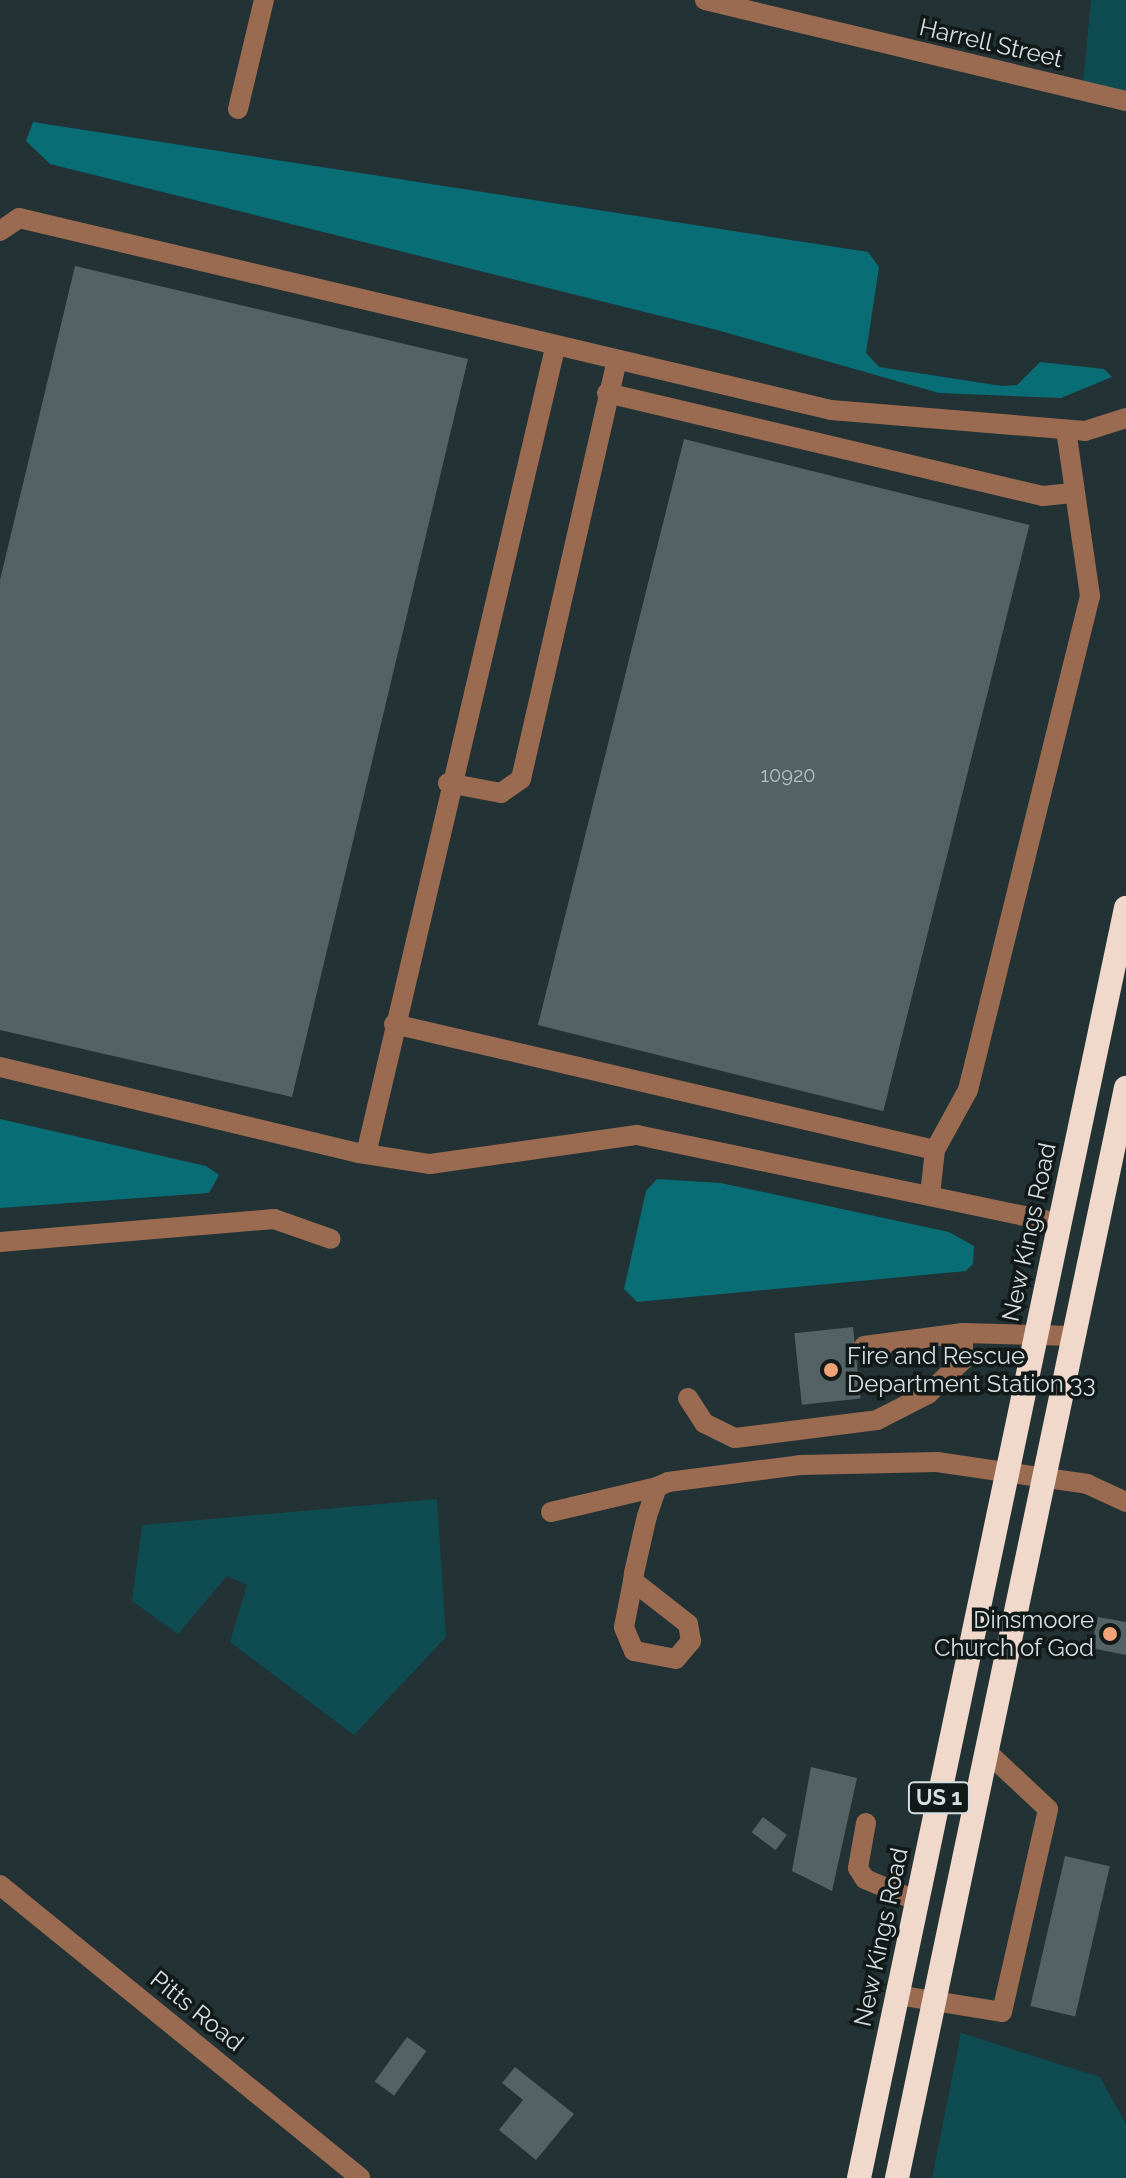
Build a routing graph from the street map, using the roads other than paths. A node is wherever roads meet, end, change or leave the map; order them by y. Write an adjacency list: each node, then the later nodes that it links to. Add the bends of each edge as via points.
1 (264, 0): 4 (street)
2 (705, 0): 3 (street, Harrell Street)
3 (1126, 101)
4 (238, 109)
5 (0, 231): 6 (street, via 19,218)
6 (555, 348): 7 (street); 12 (street)
7 (616, 363): 8 (street); 10 (street, via 831,410)
8 (607, 393): 11 (street, via 1043,496); 12 (street, via 521,779 501,793)
9 (1126, 418): 10 (street)
10 (1066, 430): 11 (street)
11 (1072, 493): 17 (street, via 1090,596 968,1090)
12 (448, 783): 14 (street)
13 (1126, 908): 20 (highway, New Kings Road / US 1)
14 (394, 1024): 17 (street); 18 (street)
15 (0, 1067): 18 (street)
16 (1126, 1088): 25 (highway, US 1)
17 (935, 1150): 19 (street)
18 (366, 1154): 19 (street, via 430,1164 637,1135)
19 (930, 1195): 20 (street)
20 (1060, 1223): 24 (highway, New Kings Road / US 1)
21 (331, 1239): 22 (street, via 274,1219)
22 (0, 1242)
23 (963, 1333): 24 (street); 26 (street); 27 (street, via 963,1360 928,1394 877,1420 735,1438 704,1423)
24 (1037, 1334): 25 (street); 28 (highway, New Kings Road / US 1)
25 (1074, 1336): 29 (highway, US 1)
26 (864, 1346)
27 (688, 1398)
28 (1007, 1474): 29 (street); 30 (street, via 873,1460 708,1475); 37 (highway, New Kings Road / US 1)
29 (1044, 1478): 31 (street); 34 (highway, US 1)
30 (657, 1487): 32 (street); 33 (street)
31 (1124, 1498)
32 (551, 1512)
33 (633, 1581)
34 (986, 1751): 39 (highway, US 1); 39 (street, via 1048,1805 1002,2012)
35 (866, 1823): 37 (street, via 858,1868 865,1879)
36 (0, 1885): 40 (street, Pitts Road)
37 (917, 1901): 38 (highway, New Kings Road / US 1)
38 (897, 1995): 39 (street); 41 (highway, New Kings Road / US 1)
39 (933, 2002): 42 (highway, US 1)
40 (360, 2178)
41 (859, 2178)
42 (897, 2178)

